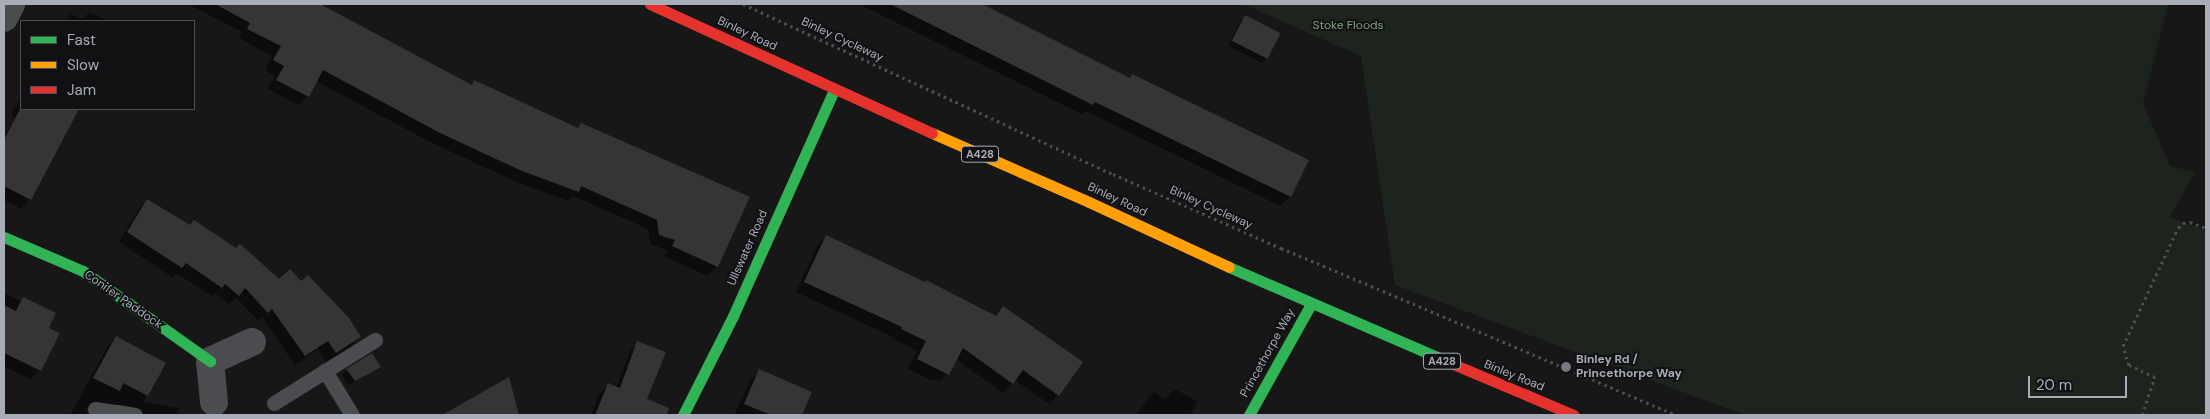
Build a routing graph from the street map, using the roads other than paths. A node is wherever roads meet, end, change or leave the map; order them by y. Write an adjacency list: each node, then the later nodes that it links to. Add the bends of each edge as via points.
1 (11, 4): 3 (street)
2 (650, 4): 4 (main road, Binley Road / A428)
3 (4, 18)
4 (834, 90): 6 (main road, Binley Road / A428); 17 (main road, Ullswater Road)
5 (4, 237): 9 (main road, Conifer Paddock, via 83,271)
6 (1311, 304): 18 (main road, Princethorpe Way); 19 (main road, Binley Road / A428)
7 (375, 340): 10 (lane)
8 (252, 342): 9 (street)
9 (210, 362): 11 (street)
10 (325, 371): 12 (lane); 16 (lane)
11 (214, 402)
12 (274, 403)
13 (94, 409): 14 (lane)
14 (117, 414): 15 (lane)
15 (135, 415)
16 (352, 415)
17 (684, 415)
18 (1250, 415)
19 (1574, 415)

